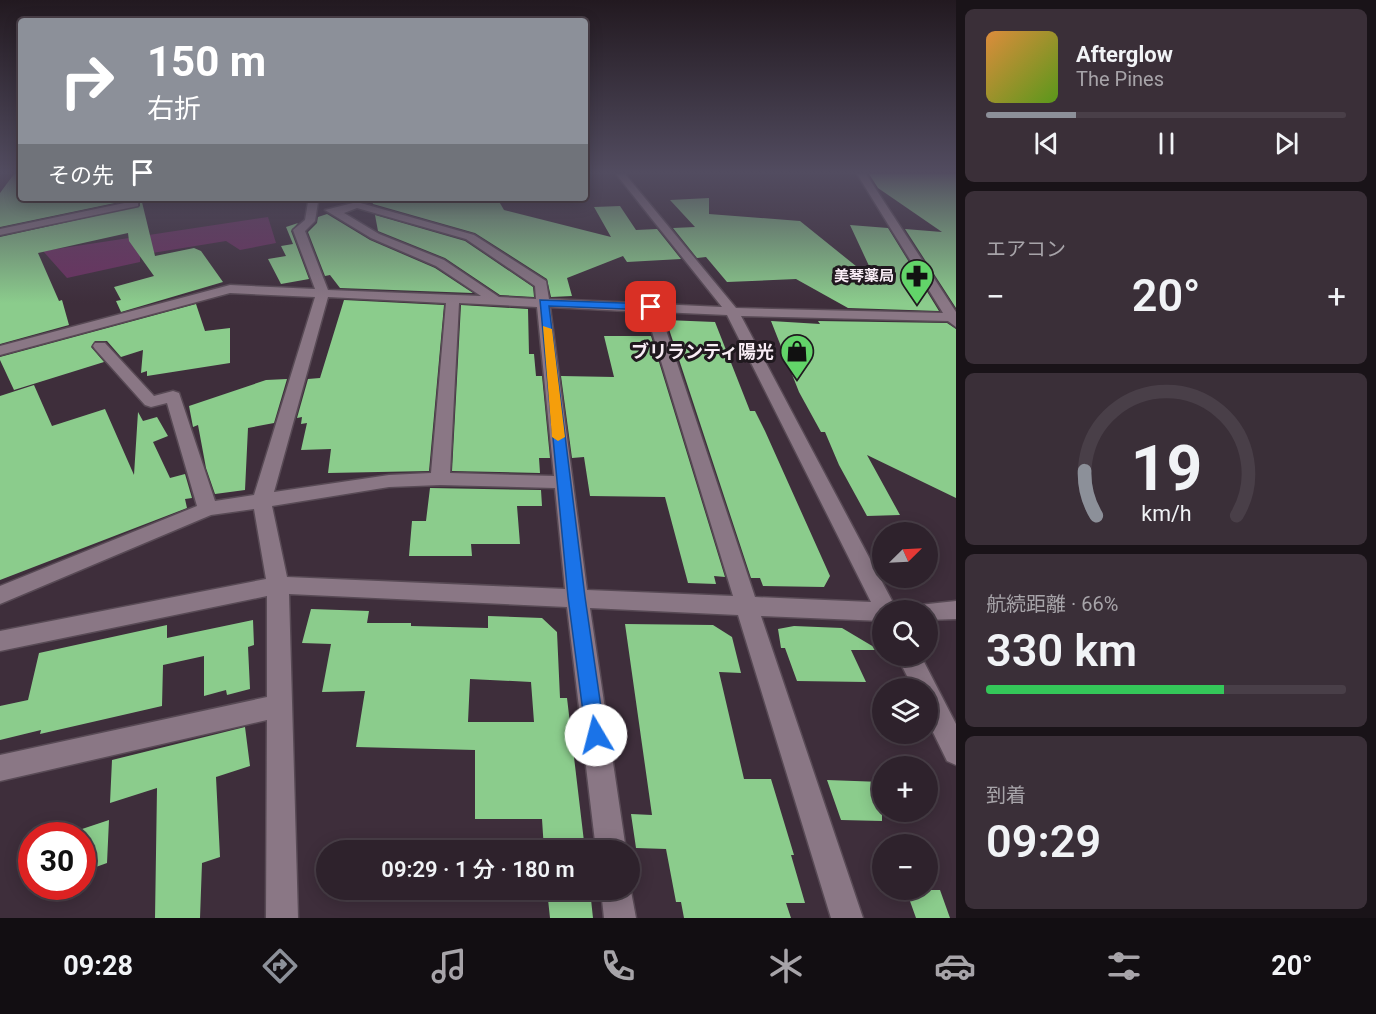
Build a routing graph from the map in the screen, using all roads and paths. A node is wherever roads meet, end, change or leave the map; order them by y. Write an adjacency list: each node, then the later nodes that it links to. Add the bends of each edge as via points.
1 (73, 217): 7 (street)
2 (310, 217): 8 (street, via 299,230)
3 (342, 217): 10 (street, via 375,236 440,263)
4 (399, 217): 11 (street, via 470,237 541,284)
5 (655, 217): 13 (street)
6 (889, 217): 14 (street)
7 (0, 232)
8 (323, 292): 9 (street); 16 (street, via 230,290); 19 (street)
9 (453, 298): 10 (street); 17 (street)
10 (494, 299): 11 (street)
11 (544, 302): 12 (street); 18 (street)
12 (651, 307): 13 (street); 25 (street)
13 (732, 311): 14 (street); 24 (street)
14 (955, 319)
15 (100, 346): 20 (street, via 152,402 173,396)
16 (0, 351)
17 (440, 479): 18 (street); 19 (street, via 389,481)
18 (563, 482): 23 (street)
19 (262, 502): 20 (street); 21 (street)
20 (208, 509): 22 (street)
21 (278, 585): 23 (street); 29 (street); 30 (street)
22 (0, 595)
23 (577, 597): 25 (street); 34 (street)
24 (881, 600)
25 (748, 608): 28 (street); 38 (street)
26 (956, 609): 27 (street)
27 (938, 610)
28 (872, 612)
29 (0, 641)
30 (278, 706): 33 (street); 36 (street)
31 (938, 715): 32 (street)
32 (956, 752)
33 (0, 768)
34 (610, 840)
35 (617, 900): 37 (street)
36 (282, 918)
37 (620, 918)
38 (847, 918)

